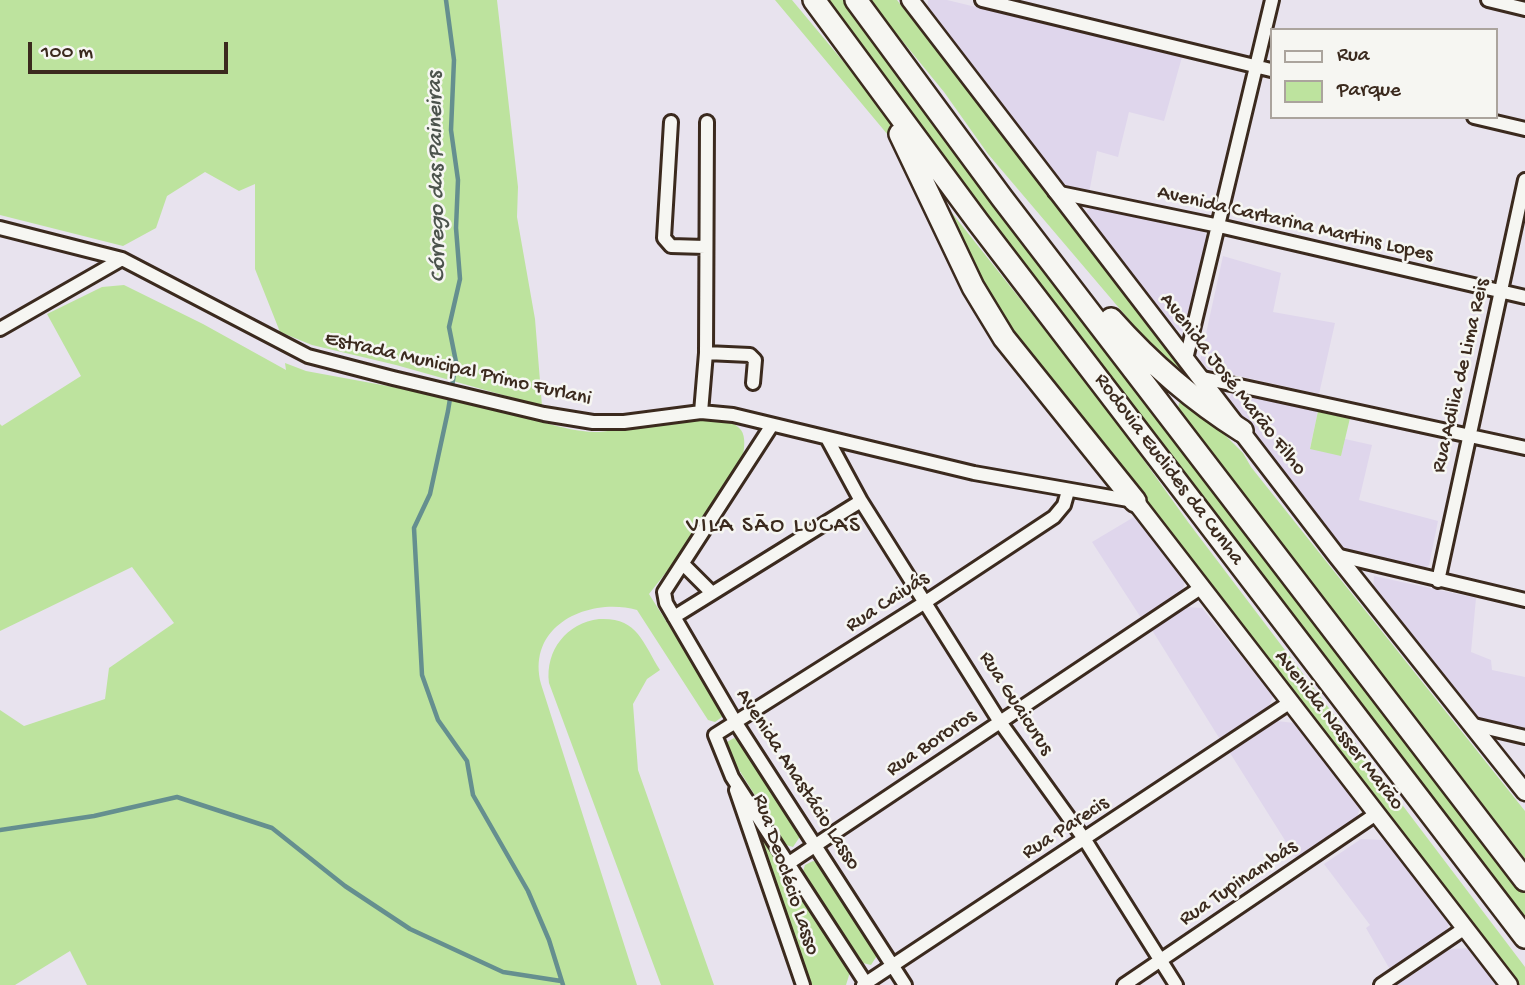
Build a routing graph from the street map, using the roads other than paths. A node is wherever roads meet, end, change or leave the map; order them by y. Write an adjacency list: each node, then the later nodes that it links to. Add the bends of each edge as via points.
1 (814, 0): 12 (highway, Rodovia Euclides da Cunha)
2 (856, 0): 19 (highway, Rodovia Euclides da Cunha)
3 (910, 0): 18 (main road, Avenida José Marão Filho)
4 (982, 0): 9 (street)
5 (1038, 0): 9 (street)
6 (1272, 0): 10 (street)
7 (1488, 0): 8 (street)
8 (1525, 9)
9 (1035, 13): 10 (street)
10 (1256, 66): 11 (street); 20 (street)
11 (1270, 70)
12 (870, 76): 39 (highway, via 973,287 1004,338); 61 (highway, Rodovia Euclides da Cunha)
13 (1482, 119): 16 (street)
14 (671, 122): 22 (street, via 664,238 671,246)
15 (707, 122): 22 (street)
16 (1525, 129)
17 (1525, 180): 24 (street, Rua Adilia de Lima Reis)
18 (1055, 192): 20 (street, Avenida Cartarina Martins Lopes); 28 (main road, Avenida José Marão Filho)
19 (1022, 224): 33 (highway, via 1168,379); 59 (highway, Rodovia Euclides da Cunha)
20 (1219, 226): 24 (street, Avenida Cartarina Martins Lopes); 28 (street)
21 (0, 228): 23 (street, Estrada Municipal Primo Furlani)
22 (705, 247): 27 (street)
23 (122, 259): 26 (street); 31 (street, Estrada Municipal Primo Furlani, via 308,356 593,422)
24 (1501, 292): 25 (street, Avenida Cartarina Martins Lopes); 34 (street, Rua Adilia de Lima Reis)
25 (1525, 297)
26 (0, 329)
27 (706, 353): 30 (street, via 750,355 755,360); 31 (street)
28 (1186, 359): 29 (main road, Avenida José Marão Filho)
29 (1203, 378): 33 (main road, Avenida José Marão Filho); 34 (street)
30 (753, 383)
31 (701, 412): 32 (street, Estrada Municipal Primo Furlani)
32 (772, 425): 35 (street, Estrada Municipal Primo Furlani); 41 (street)
33 (1242, 431): 40 (main road, Avenida José Marão Filho)
34 (1468, 435): 36 (street); 42 (street, Rua Adilia de Lima Reis)
35 (828, 440): 37 (street, Estrada Municipal Primo Furlani); 38 (street, Rua Guaicurus)
36 (1525, 448)
37 (1068, 491): 39 (street, Estrada Municipal Primo Furlani); 46 (street, Rua Caiuás, via 1054,517)
38 (861, 501): 44 (street); 46 (street, Rua Guaicurus)
39 (1135, 501): 43 (main road, Avenida Nasser Marão)
40 (1336, 555): 42 (street); 51 (main road, Avenida José Marão Filho)
41 (683, 564): 44 (street); 47 (street, Avenida Anastácio Lasso, via 664,592)
42 (1438, 581): 45 (street)
43 (1202, 587): 48 (main road, Avenida Nasser Marão); 49 (street, Rua Bororos)
44 (712, 593): 47 (street)
45 (1525, 600)
46 (927, 601): 49 (street, Rua Guaicurus); 50 (street, Rua Caiuás)
47 (674, 617): 50 (street, Avenida Anastácio Lasso)
48 (1289, 703): 55 (main road, Avenida Nasser Marão); 56 (street, Rua Parecis)
49 (1000, 722): 56 (street, Rua Guaicurus); 57 (street, Rua Bororos)
50 (736, 723): 53 (street, Rua Caiuás, via 715,735); 57 (street, Avenida Anastácio Lasso)
51 (1474, 725): 52 (street); 54 (main road, Avenida José Marão Filho)
52 (1525, 737)
53 (732, 776): 58 (street); 64 (street, Rua Deoclécio Lasso)
54 (1525, 792)
55 (1376, 814): 60 (main road, Avenida Nasser Marão); 62 (street, Rua Tupinambás)
56 (1085, 840): 62 (street, Rua Guaicurus); 63 (street, Rua Parecis)
57 (816, 844): 58 (street, Rua Bororos); 63 (street, Avenida Anastácio Lasso)
58 (789, 863): 65 (street)
59 (1525, 880)
60 (1465, 928): 69 (street); 70 (main road, Avenida Nasser Marão)
61 (1525, 937)
62 (1162, 960): 67 (street, Rua Tupinambás); 68 (street, Rua Guaicurus)
63 (892, 965): 65 (street, Rua Parecis); 66 (street, Avenida Anastácio Lasso)
64 (803, 985)
65 (865, 985)
66 (905, 985)
67 (1124, 985)
68 (1176, 985)
69 (1381, 985)
70 (1509, 985)

